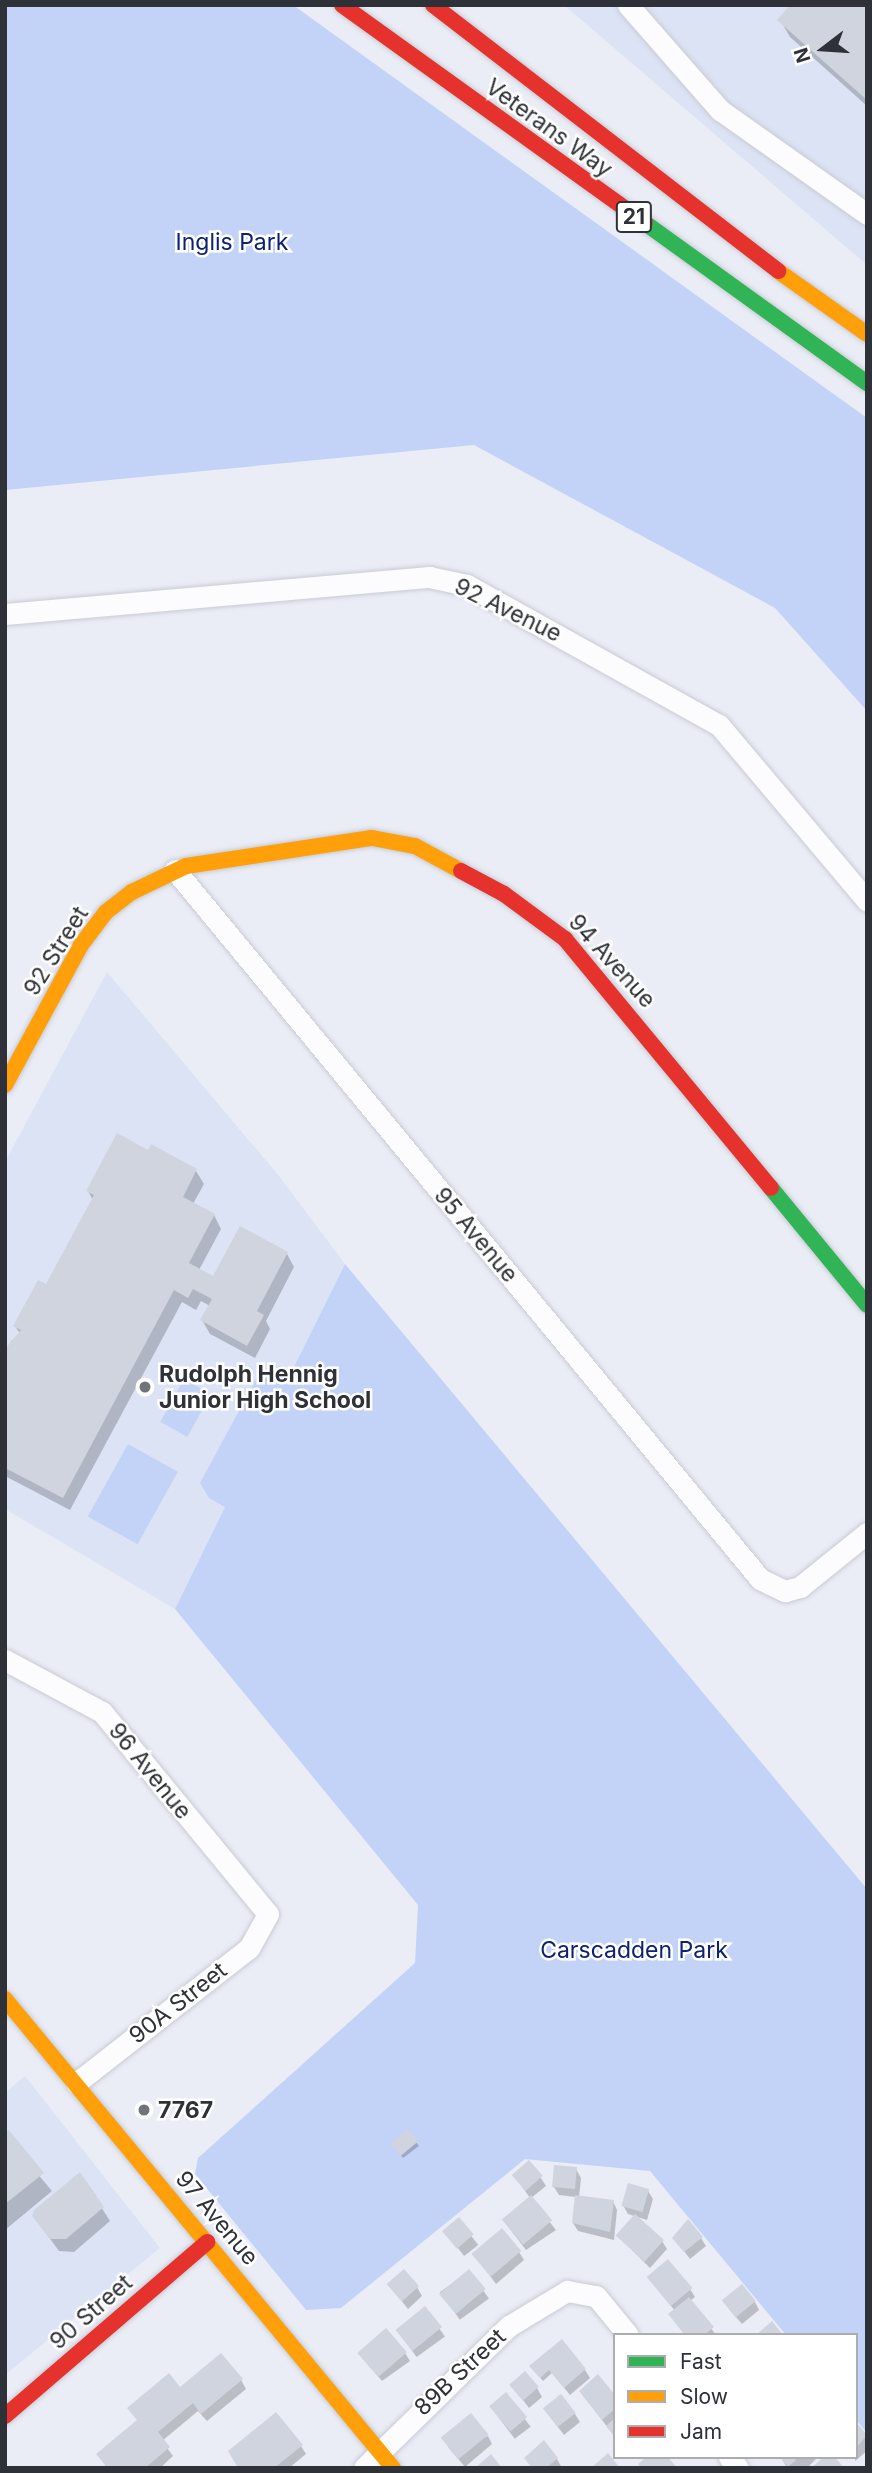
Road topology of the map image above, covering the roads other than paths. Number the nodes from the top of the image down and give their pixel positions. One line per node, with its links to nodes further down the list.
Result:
1 (342, 5): 6 (street, Veterans Way / 21)
2 (628, 5): 4 (street)
3 (432, 6): 5 (street, Veterans Way / 21)
4 (867, 214)
5 (867, 334)
6 (867, 383)
7 (5, 614): 9 (street, 92 Avenue)
8 (174, 870): 10 (street, 92 Street); 11 (street, 94 Avenue); 12 (street, 95 Avenue)
9 (867, 901)
10 (8, 1073)
11 (867, 1305)
12 (867, 1533)
13 (5, 1660): 14 (street, 96 Avenue)
14 (268, 1914): 16 (street, 90A Street)
15 (5, 1999): 16 (street, 97 Avenue)
16 (76, 2083): 17 (street, 97 Avenue)
17 (207, 2242): 19 (street, 90 Street); 20 (street, 97 Avenue)
18 (626, 2333): 20 (street, 89B Street)
19 (5, 2416)
20 (377, 2449): 21 (street, 89B Street); 22 (street, 97 Avenue)
21 (364, 2468)
22 (393, 2468)

